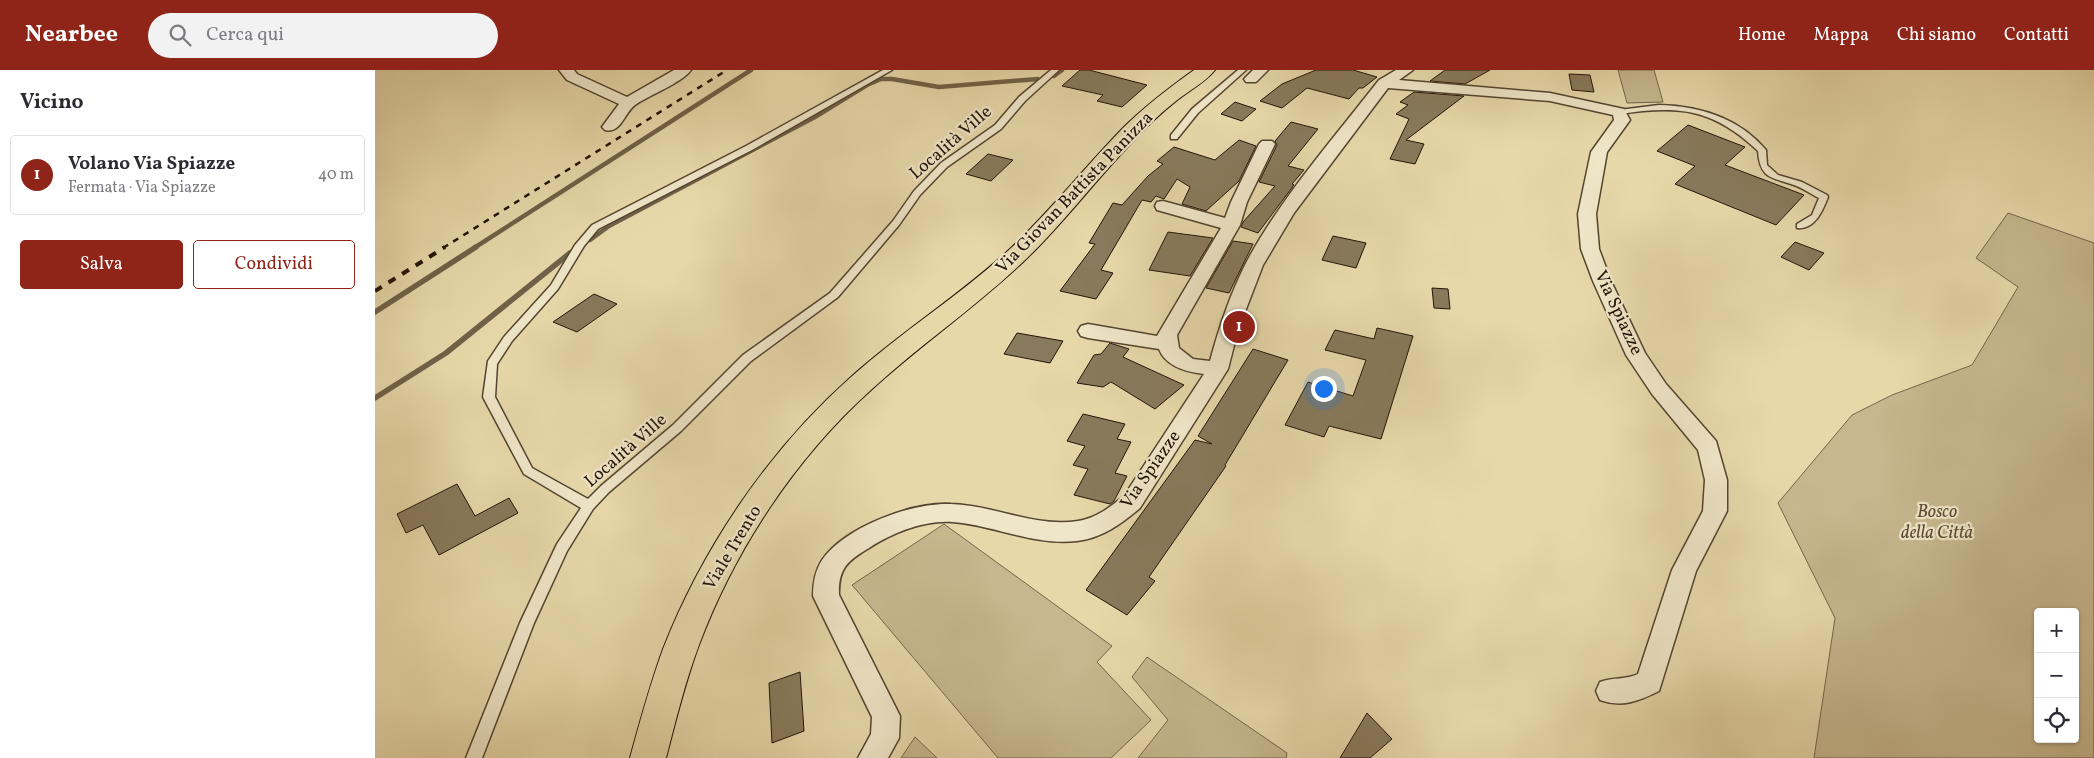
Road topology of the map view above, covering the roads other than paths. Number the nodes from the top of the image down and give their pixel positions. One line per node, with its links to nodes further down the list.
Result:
1 (566, 70): 9 (street)
2 (684, 70): 9 (street)
3 (888, 70): 21 (lane, Località Ville)
4 (1055, 70): 21 (lane, Località Ville)
5 (1205, 70): 20 (main road, Via Giovan Battista Panizza)
6 (1406, 70): 8 (street, Via Spiazze)
7 (1251, 73): 12 (lane)
8 (1384, 83): 10 (street); 19 (street, Via Spiazze)
9 (628, 103): 11 (street)
10 (1619, 112): 16 (lane); 22 (street, Via Spiazze)
11 (610, 127)
12 (1174, 137)
13 (1267, 144): 15 (street)
14 (1163, 206): 15 (street)
15 (1231, 226): 18 (street)
16 (1800, 226)
17 (1088, 331): 18 (street)
18 (1168, 344): 19 (street)
19 (1218, 369): 25 (street, Via Spiazze)
20 (875, 372): 24 (main road, Viale Trento)
21 (589, 506): 23 (lane)
22 (1609, 691)
23 (474, 758)
24 (648, 758)
25 (871, 758)

